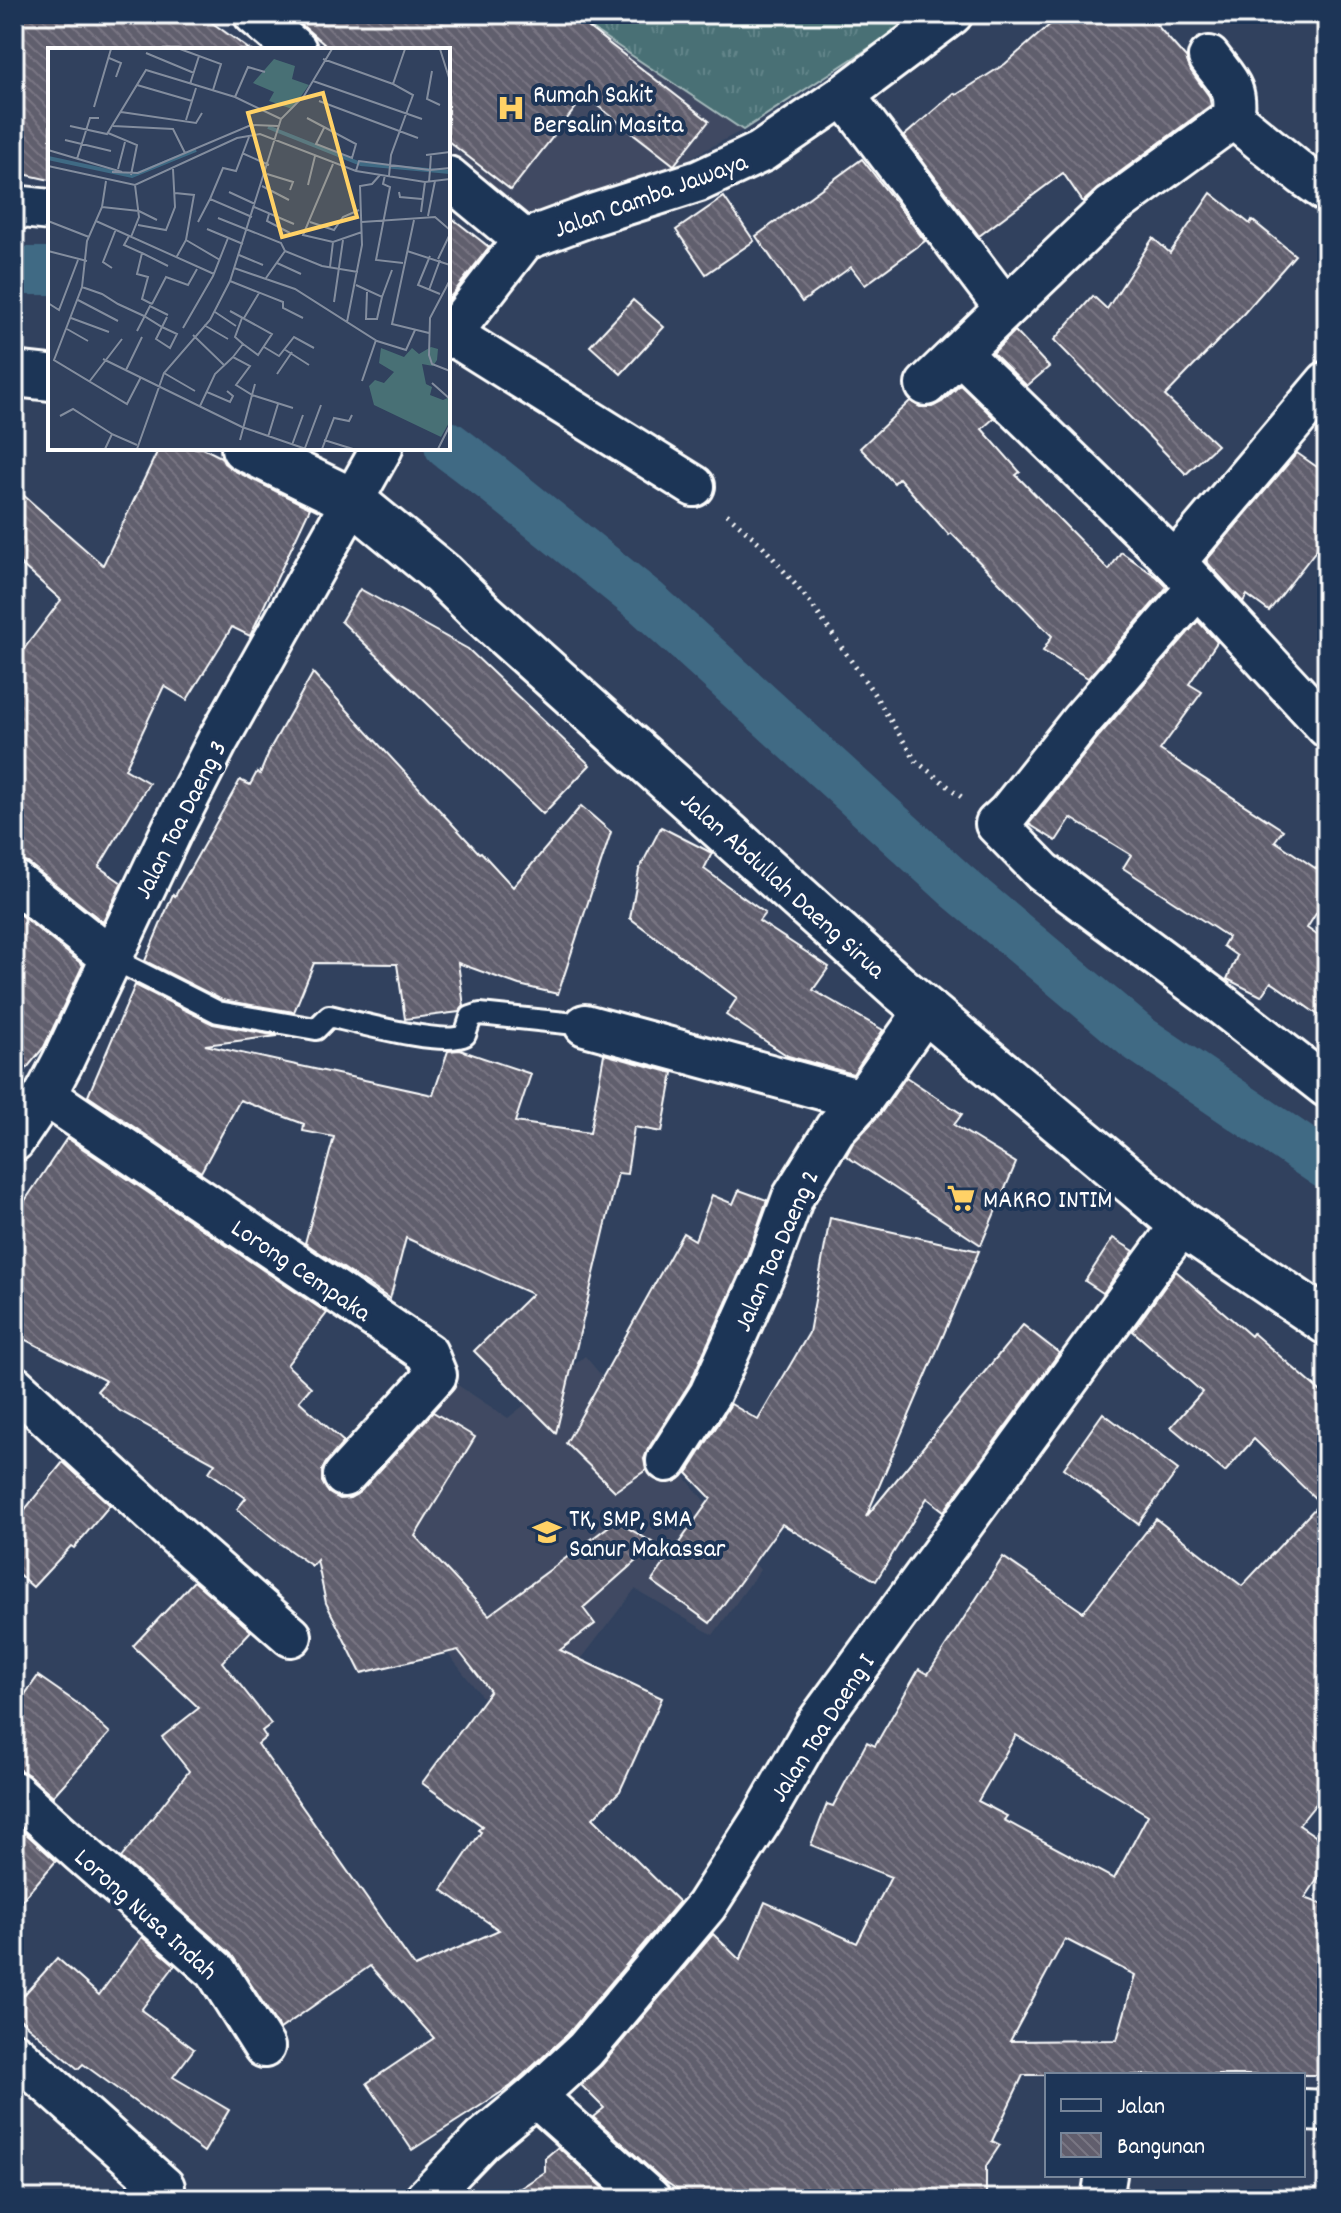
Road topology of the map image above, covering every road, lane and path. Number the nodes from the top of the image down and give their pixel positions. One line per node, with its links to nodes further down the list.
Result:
1 (254, 14): 3 (street)
2 (952, 14): 5 (street, Jalan Camba Jawaya)
3 (294, 48)
4 (1209, 57): 6 (street)
5 (844, 95): 11 (street, Jalan Camba Jawaya); 12 (street)
6 (1233, 118): 8 (street); 12 (street)
7 (450, 179): 11 (street)
8 (1327, 192)
9 (14, 206): 10 (street)
10 (48, 210)
11 (524, 240): 13 (street, Jalan Camba Jawaya)
12 (1005, 308): 15 (street)
13 (450, 335)
14 (450, 337): 22 (street)
15 (960, 353): 19 (street); 23 (street)
16 (14, 374): 17 (main road)
17 (48, 378)
18 (1327, 382): 23 (street)
19 (926, 385)
20 (253, 450): 21 (main road, Jalan Abdullah Daeng Sirua)
21 (368, 476): 27 (street, Jalan Toa Daeng 3); 28 (main road, Jalan Abdullah Daeng Sirua)
22 (694, 486): 25 (path)
23 (1186, 575): 24 (street); 25 (street)
24 (1327, 727)
25 (996, 824): 30 (street)
26 (14, 881): 27 (street)
27 (111, 958): 29 (lane); 31 (street, Jalan Toa Daeng 3)
28 (926, 1010): 32 (street, Jalan Toa Daeng 2); 34 (main road, Jalan Abdullah Daeng Sirua)
29 (585, 1025): 32 (street)
30 (1327, 1087)
31 (45, 1095): 33 (street, Jalan Toa Daeng 3); 38 (street, Lorong Cempaka)
32 (862, 1100): 37 (street, Jalan Toa Daeng 2)
33 (14, 1141)
34 (1182, 1224): 35 (main road, Jalan Abdullah Daeng Sirua); 43 (street, Jalan Toa Daeng I)
35 (1327, 1322)
36 (14, 1386): 39 (street)
37 (667, 1461)
38 (344, 1476)
39 (291, 1636)
40 (14, 1792): 41 (street, Lorong Nusa Indah)
41 (264, 2047)
42 (14, 2053): 47 (street)
43 (535, 2096): 48 (street, Jalan Toa Daeng I); 49 (street)
44 (1305, 2110): 45 (street)
45 (1327, 2111)
46 (1106, 2177): 50 (street)
47 (164, 2187)
48 (425, 2199)
49 (650, 2199)
50 (1102, 2199)

